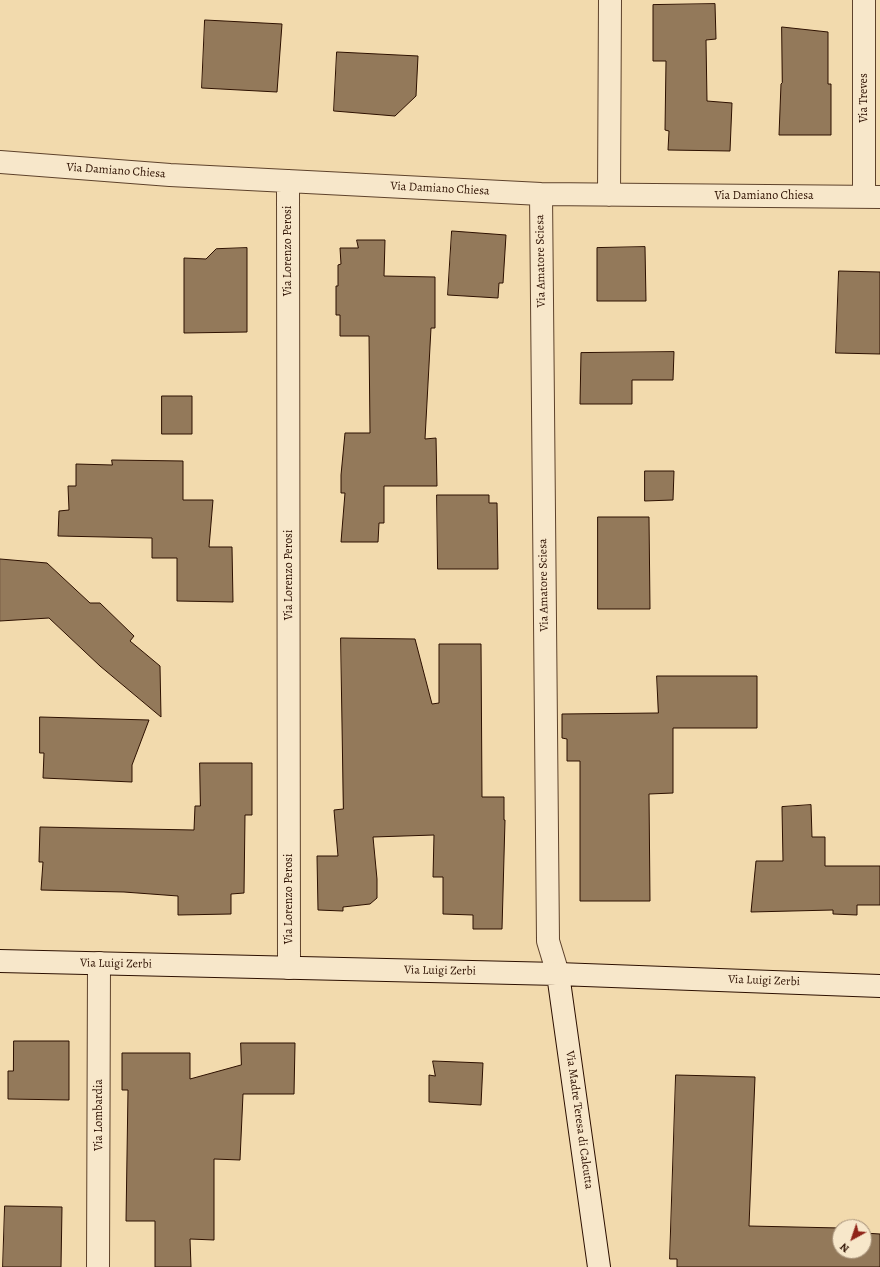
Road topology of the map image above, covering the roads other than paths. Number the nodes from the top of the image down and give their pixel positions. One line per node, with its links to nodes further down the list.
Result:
1 (610, 0): 6 (street)
2 (864, 0): 7 (street, Via Treves)
3 (0, 162): 4 (street, Via Damiano Chiesa)
4 (288, 181): 5 (street, Via Damiano Chiesa); 10 (street, Via Lorenzo Perosi)
5 (540, 194): 6 (street, Via Damiano Chiesa); 11 (street, Via Amatore Sciesa)
6 (609, 195): 7 (street, Via Damiano Chiesa)
7 (872, 196)
8 (0, 961): 9 (street, Via Luigi Zerbi)
9 (99, 964): 10 (street, Via Luigi Zerbi); 13 (street, Via Lombardia)
10 (289, 968): 11 (street, Via Luigi Zerbi)
11 (558, 974): 12 (street, Via Luigi Zerbi); 14 (street, Via Madre Teresa di Calcutta)
12 (880, 986)
13 (98, 1267)
14 (599, 1267)

